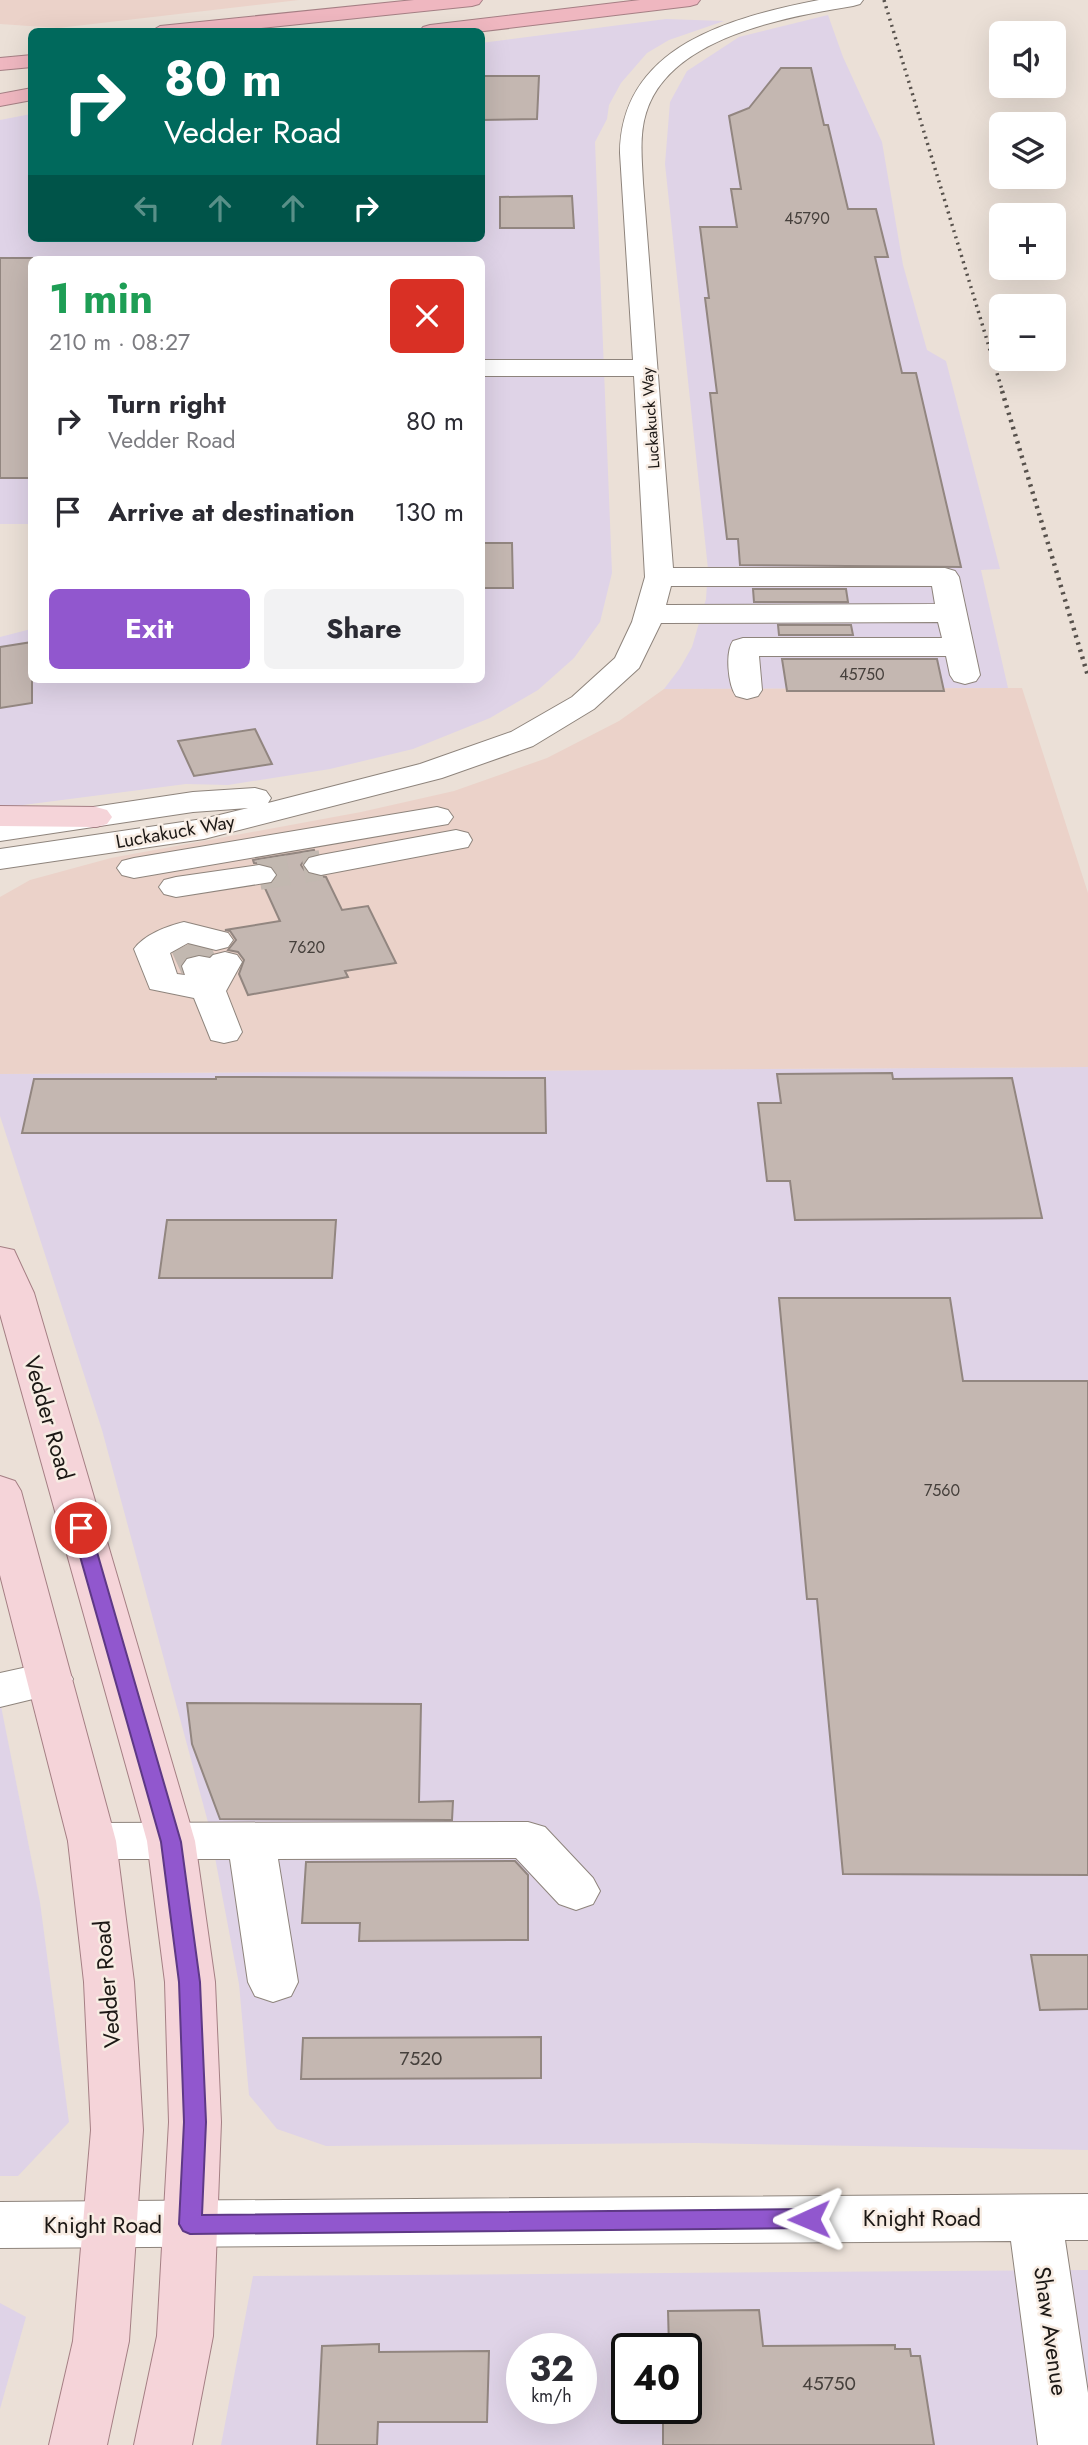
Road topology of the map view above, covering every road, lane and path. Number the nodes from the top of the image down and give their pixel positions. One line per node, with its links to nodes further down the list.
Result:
1 (472, 0): 6 (highway)
2 (526, 0): 7 (highway)
3 (690, 0): 5 (highway)
4 (853, 0): 17 (street, Luckakuck Way)
5 (586, 12): 8 (highway); 9 (highway)
6 (199, 28)
7 (301, 28)
8 (460, 28)
9 (483, 28)
10 (28, 61): 11 (highway)
11 (0, 64)
12 (28, 80): 13 (highway)
13 (0, 83)
14 (28, 95): 15 (highway)
15 (0, 100)
16 (485, 368): 17 (street)
17 (646, 368): 18 (street, Luckakuck Way)
18 (659, 577): 19 (street); 20 (street, Luckakuck Way)
19 (725, 577): 21 (street); 22 (street)
20 (648, 614): 21 (street); 27 (street, Luckakuck Way)
21 (733, 614): 22 (street); 23 (street)
22 (951, 614): 24 (street)
23 (743, 647): 24 (street); 26 (street)
24 (958, 647): 25 (street)
25 (965, 675)
26 (747, 690)
27 (348, 792): 29 (street, Luckakuck Way); 31 (street, Luckakuck Way)
28 (0, 816): 29 (main road)
29 (96, 817): 30 (street, Luckakuck Way)
30 (0, 831)
31 (0, 859)
32 (321, 866): 33 (street)
33 (259, 875)
34 (200, 951): 35 (street)
35 (224, 1032)
36 (0, 1259): 42 (main road, Vedder Road)
37 (2, 1506): 38 (main road, Vedder Road)
38 (50, 1679): 39 (street); 41 (main road, Vedder Road)
39 (0, 1690)
40 (251, 1841): 42 (street); 43 (street); 44 (street)
41 (92, 1842): 42 (street); 49 (main road, Vedder Road)
42 (171, 1842): 47 (main road, Vedder Road)
43 (576, 1891)
44 (273, 1982)
45 (1035, 2217): 46 (street, Knight Road); 47 (street, Knight Road); 52 (street, Shaw Avenue)
46 (1088, 2217)
47 (190, 2224): 49 (street, Knight Road); 51 (main road, Vedder Road)
48 (0, 2225): 49 (street, Knight Road)
49 (109, 2226): 50 (main road, Vedder Road)
50 (78, 2445)
51 (163, 2445)
52 (1067, 2445)

